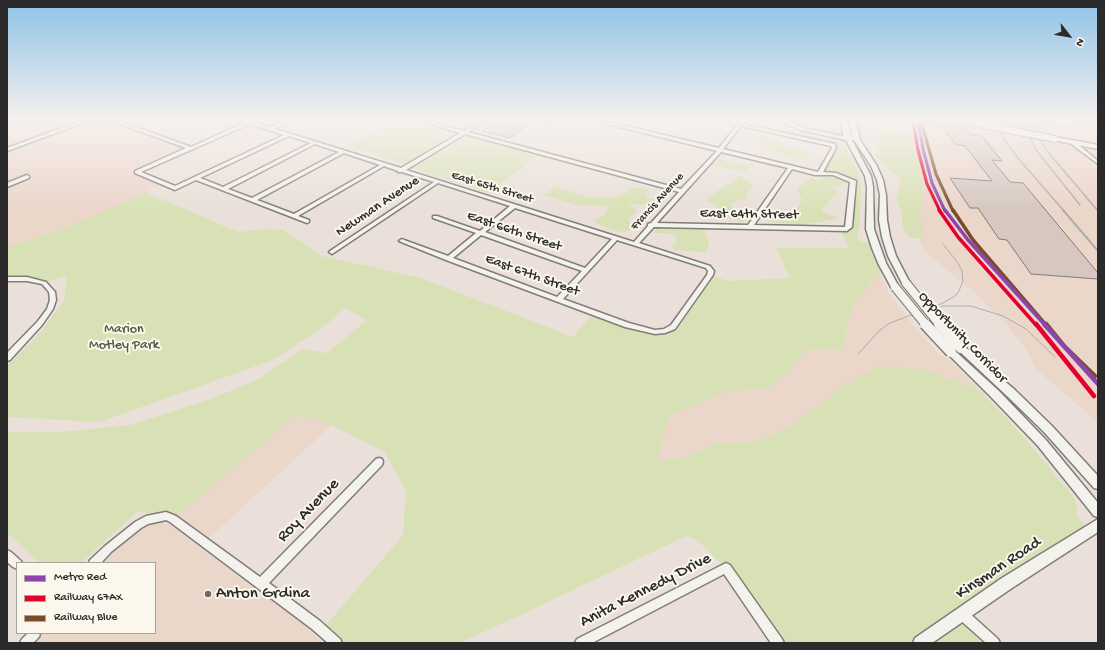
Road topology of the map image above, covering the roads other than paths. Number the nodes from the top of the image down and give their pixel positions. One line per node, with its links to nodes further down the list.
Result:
1 (185, 150): 20 (street)
2 (254, 150): 20 (street)
3 (299, 150): 23 (street)
4 (338, 150): 13 (street, East 65th Street)
5 (434, 150): 17 (street)
6 (529, 150): 24 (street)
7 (720, 150): 24 (street, Francis Avenue)
8 (721, 150): 16 (street)
9 (832, 150): 18 (street)
10 (857, 150): 45 (main road, Opportunity Corridor, bridge)
11 (862, 150): 44 (main road, Opportunity Corridor, bridge)
12 (1082, 150): 14 (street)
13 (343, 152): 15 (street, East 65th Street); 25 (street)
14 (1098, 163)
15 (383, 165): 17 (street, East 65th Street); 27 (street)
16 (791, 168): 18 (street); 31 (street)
17 (400, 170): 21 (street, East 65th Street)
18 (820, 173): 31 (street, East 64th Street)
19 (27, 177): 22 (street)
20 (195, 178): 23 (street)
21 (437, 182): 26 (street, East 65th Street); 36 (street, Newman Avenue)
22 (7, 185)
23 (223, 189): 25 (street)
24 (681, 191): 30 (street, Francis Avenue)
25 (253, 200): 27 (street)
26 (514, 206): 32 (street); 33 (street, East 65th Street)
27 (294, 216): 29 (street)
28 (435, 217): 32 (street, East 66th Street)
29 (307, 221)
30 (650, 225): 31 (street, East 64th Street); 35 (street, Francis Avenue)
31 (750, 227)
32 (480, 233): 37 (street); 38 (street, East 66th Street)
33 (616, 238): 35 (street, East 65th Street); 38 (street)
34 (402, 241): 37 (street, East 67th Street)
35 (634, 244): 41 (street, East 65th Street)
36 (332, 252)
37 (448, 259): 40 (street, East 67th Street)
38 (586, 270): 40 (street)
39 (10, 278): 42 (street)
40 (559, 299): 41 (street, East 67th Street)
41 (655, 332)
42 (7, 358)
43 (379, 462): 50 (street, Roy Avenue)
44 (1098, 484)
45 (1098, 512)
46 (1098, 525): 51 (main road, Kinsman Road)
47 (7, 555): 49 (street)
48 (95, 562): 50 (street)
49 (16, 563)
50 (261, 584): 54 (street)
51 (962, 615): 57 (main road, Kinsman Road); 58 (street)
52 (34, 634): 53 (street)
53 (26, 643)
54 (336, 643)
55 (581, 643): 56 (street, Anita Kennedy Drive)
56 (778, 643)
57 (920, 643)
58 (994, 643)

